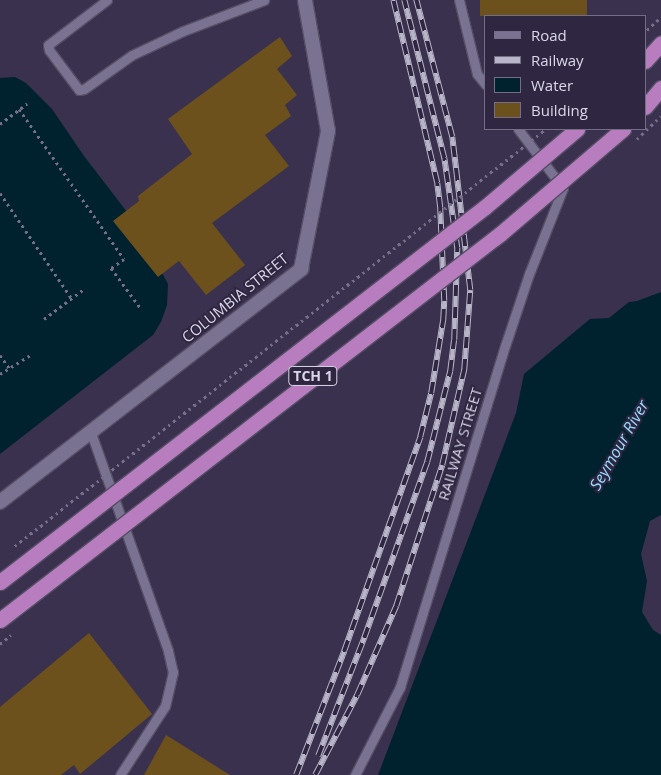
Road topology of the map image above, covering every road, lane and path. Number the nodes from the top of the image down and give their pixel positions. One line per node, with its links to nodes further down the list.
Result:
1 (108, 0): 2 (lane)
2 (264, 0)
3 (305, 0): 28 (street, COLUMBIA STREET)
4 (459, 0): 9 (lane)
5 (661, 16): 6 (path)
6 (646, 32)
7 (661, 43): 8 (highway)
8 (646, 60)
9 (483, 82)
10 (661, 88): 12 (highway)
11 (27, 104): 13 (path)
12 (646, 106)
13 (19, 110): 14 (path); 22 (path)
14 (0, 124)
15 (519, 130): 34 (lane, RAILWAY STREET)
16 (545, 130): 30 (path, bridge)
17 (576, 130): 31 (highway, TCH 1, bridge)
18 (622, 130): 32 (highway, TCH 1, bridge)
19 (0, 193): 21 (path)
20 (84, 289): 21 (path)
21 (72, 299): 23 (path)
22 (142, 310)
23 (44, 319)
24 (0, 355): 26 (path)
25 (30, 355): 26 (path)
26 (9, 368): 27 (path)
27 (0, 374)
28 (91, 433): 29 (street, COLUMBIA STREET); 33 (lane)
29 (0, 502)
30 (8, 552)
31 (0, 582)
32 (0, 620)
33 (120, 775)
34 (355, 775)

